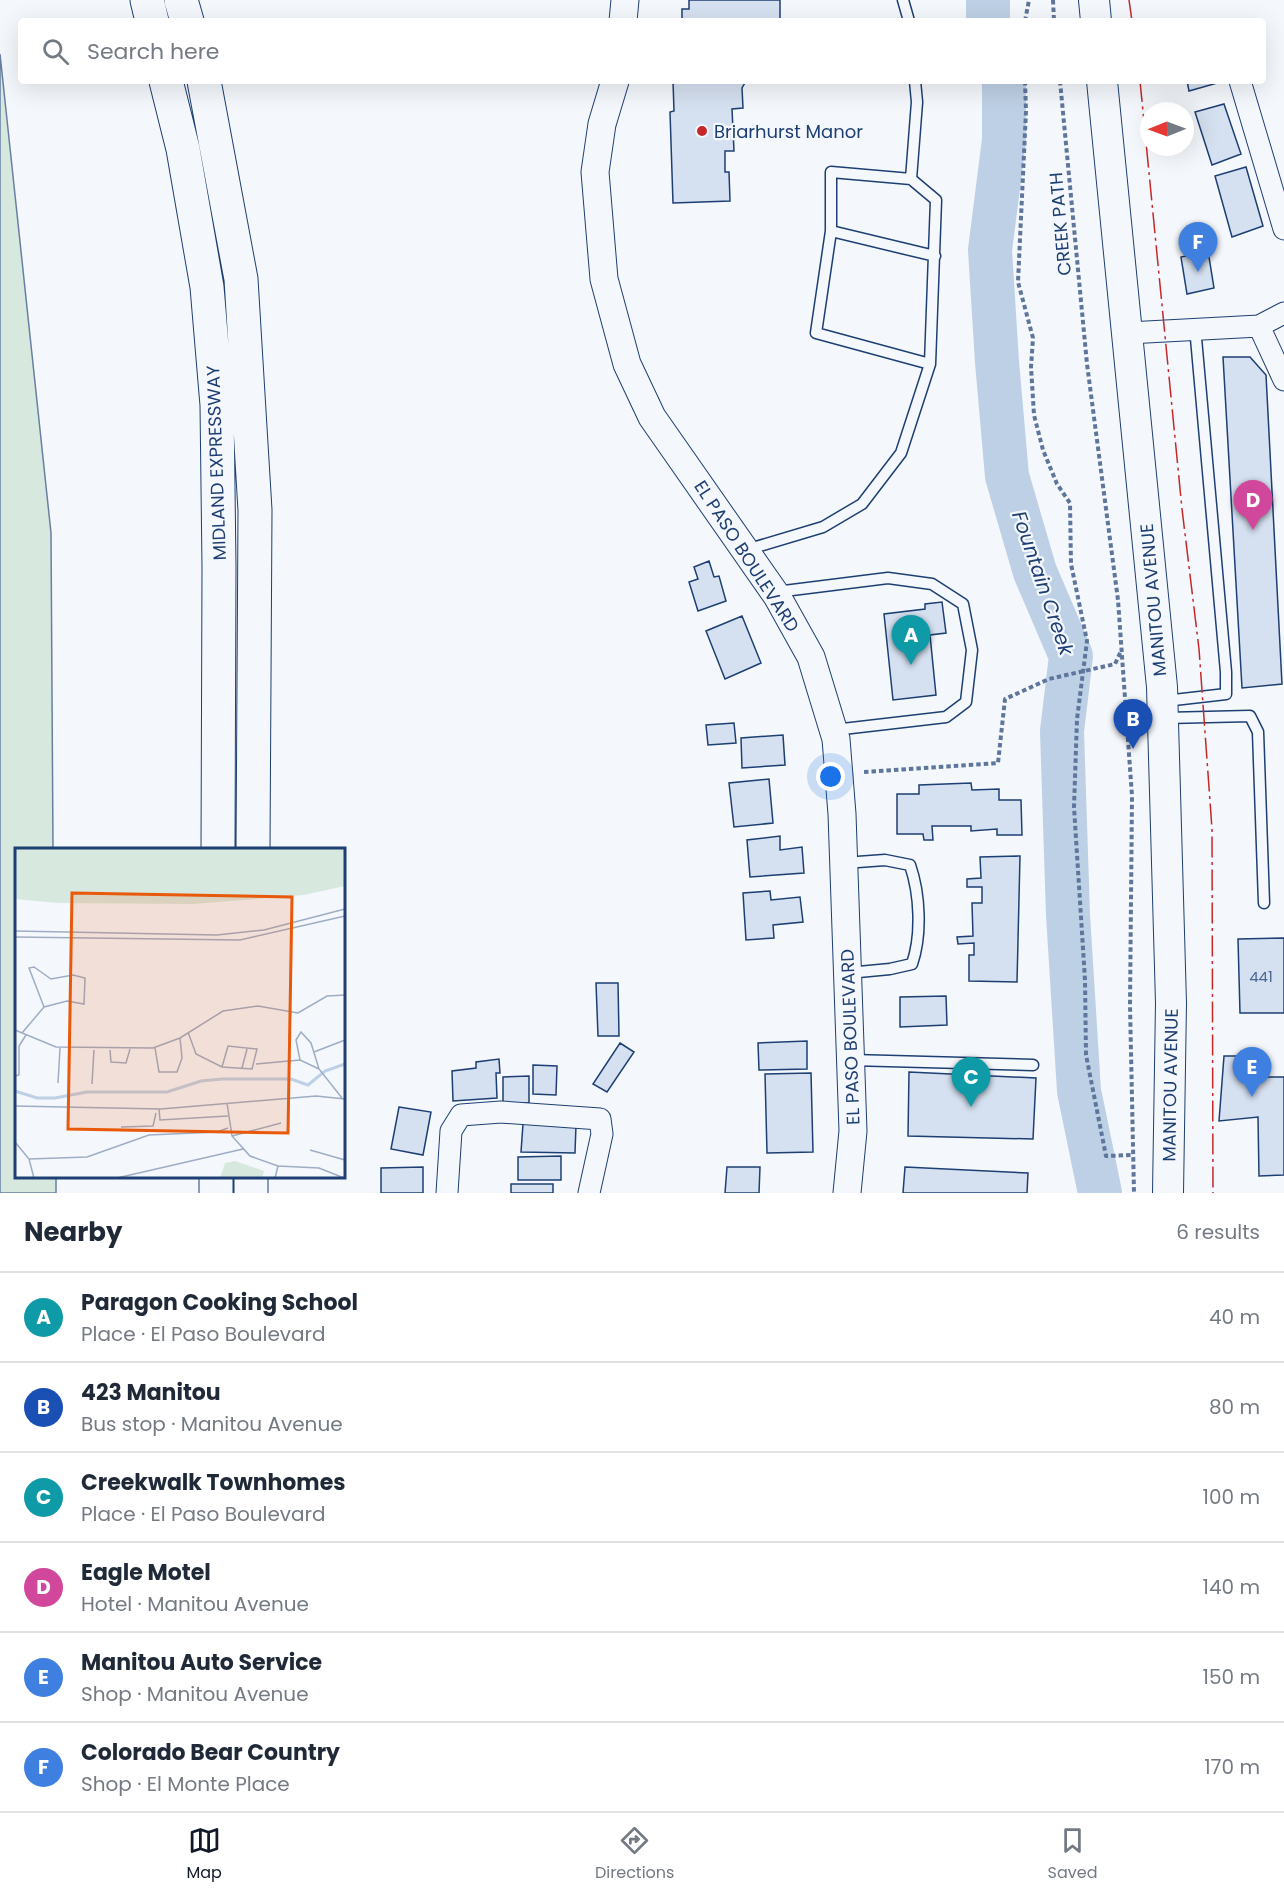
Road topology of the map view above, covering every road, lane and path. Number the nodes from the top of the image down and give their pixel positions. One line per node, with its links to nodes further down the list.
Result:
1 (147, 0): 8 (highway)
2 (181, 0): 9 (highway)
3 (625, 0): 10 (street)
4 (903, 0): 11 (lane)
5 (1029, 0): 12 (path)
6 (1053, 0): 13 (path)
7 (1094, 0): 14 (main road)
8 (151, 18)
9 (186, 18)
10 (623, 18)
11 (908, 18)
12 (1026, 18)
13 (1054, 18)
14 (1096, 18)
15 (167, 84): 40 (highway, MIDLAND EXPRESSWAY)
16 (205, 84): 41 (highway, MIDLAND EXPRESSWAY)
17 (614, 84): 33 (street, EL PASO BOULEVARD)
18 (915, 84): 23 (lane)
19 (1025, 84): 36 (path)
20 (1060, 84): 35 (path, CREEK PATH)
21 (1102, 84): 30 (main road, MANITOU AVENUE)
22 (1241, 84): 24 (street)
23 (911, 179): 25 (lane); 26 (lane)
24 (1284, 229)
25 (831, 231): 26 (lane); 31 (lane)
26 (935, 256): 31 (lane)
27 (1284, 313): 28 (street)
28 (1259, 326): 29 (street); 32 (street)
29 (1195, 327): 30 (street); 37 (lane)
30 (1128, 333): 37 (main road, MANITOU AVENUE)
31 (930, 364): 33 (lane)
32 (1284, 380)
33 (746, 550): 34 (street, EL PASO BOULEVARD)
34 (775, 592): 38 (street, EL PASO BOULEVARD); 38 (lane)
35 (1121, 651): 36 (path); 47 (path, CREEK PATH)
36 (1083, 670): 39 (path); 47 (path)
37 (1162, 710): 43 (lane); 54 (main road, MANITOU AVENUE)
38 (833, 730): 39 (street, EL PASO BOULEVARD)
39 (839, 774): 42 (street, EL PASO BOULEVARD)
40 (218, 848)
41 (253, 848)
42 (844, 863): 44 (street, EL PASO BOULEVARD); 44 (lane)
43 (1264, 903)
44 (848, 973): 45 (street, EL PASO BOULEVARD)
45 (851, 1060): 46 (lane); 52 (street, EL PASO BOULEVARD)
46 (1033, 1065)
47 (1133, 1155): 53 (path, CREEK PATH)
48 (252, 1178): 49 (highway)
49 (251, 1193)
50 (447, 1193): 51 (street)
51 (589, 1193)
52 (847, 1193)
53 (1134, 1193)
54 (1168, 1193)

